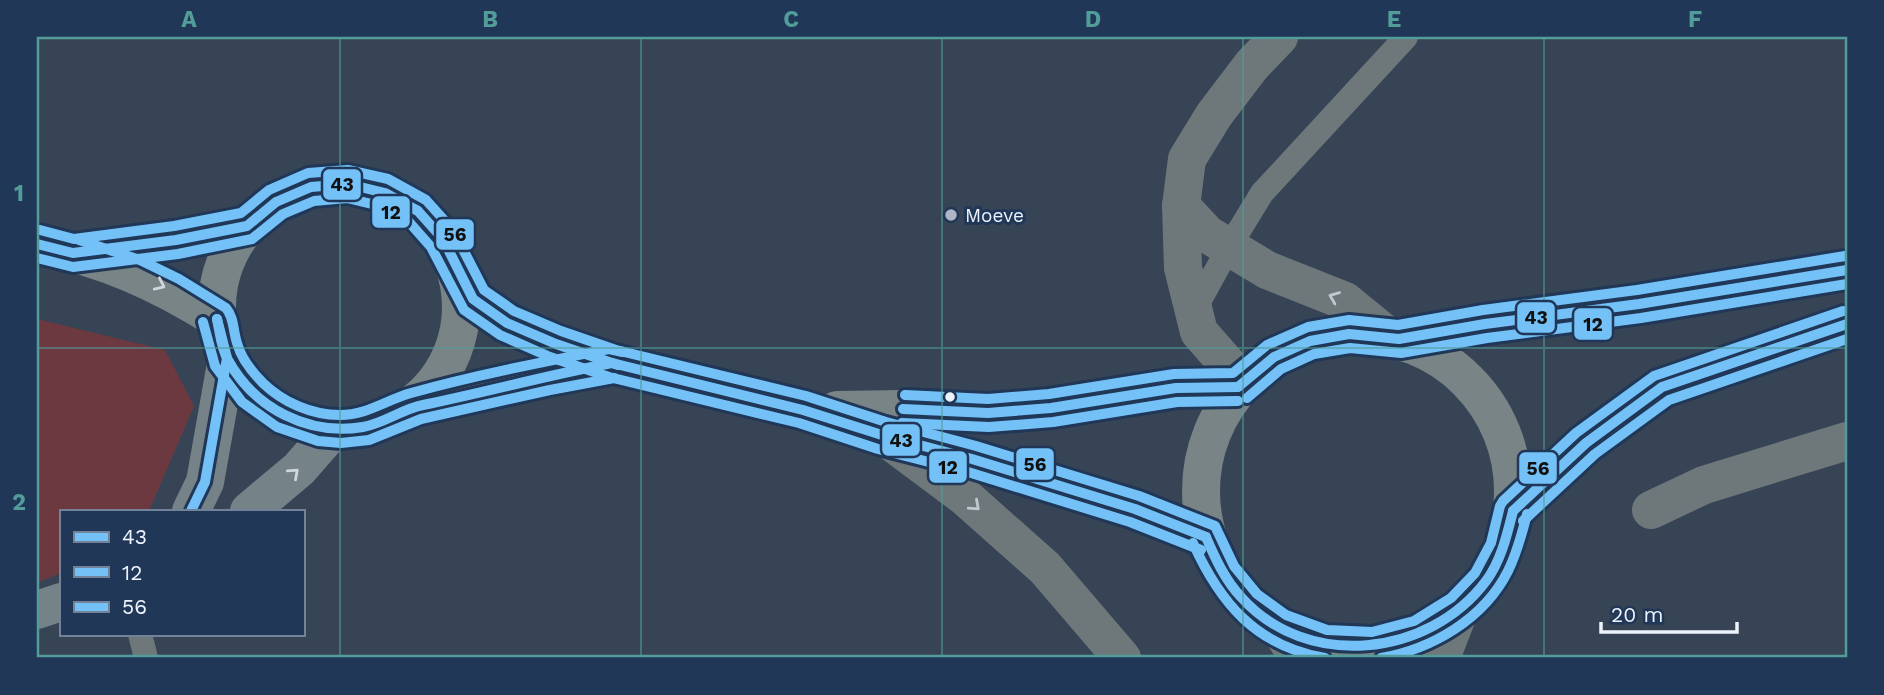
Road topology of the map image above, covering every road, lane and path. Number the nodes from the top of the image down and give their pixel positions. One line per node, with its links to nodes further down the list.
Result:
1 (1279, 37): 3 (street)
2 (1406, 37): 6 (lane)
3 (1181, 206): 6 (street); 10 (street)
4 (247, 226): 7 (main road); 9 (main road); 11 (main road)
5 (37, 244): 7 (main road)
6 (1229, 247): 10 (lane); 13 (street, one-way to 6)
7 (73, 253): 11 (main road, one-way to 11)
8 (1847, 270): 13 (main road)
9 (458, 274): 15 (main road); 17 (main road)
10 (1194, 312): 16 (street)
11 (217, 319): 14 (main road)
12 (1847, 324): 25 (main road)
13 (1394, 338): 16 (main road); 25 (main road)
14 (227, 358): 19 (main road); 22 (main road)
15 (612, 363): 17 (main road); 18 (main road)
16 (1241, 385): 18 (main road); 26 (main road)
17 (407, 409): 19 (main road)
18 (803, 410): 20 (main road)
19 (334, 429): 23 (main road, one-way to 19)
20 (882, 435): 26 (main road); 33 (street, one-way to 33)
21 (1847, 442): 24 (street)
22 (191, 510)
23 (250, 510)
24 (1651, 510)
25 (1513, 512): 28 (main road)
26 (1206, 537): 31 (main road)
27 (60, 602): 29 (main road)
28 (1460, 609): 31 (main road); 34 (street)
29 (37, 610)
30 (140, 636): 32 (lane)
31 (1289, 643)
32 (146, 658)
33 (1122, 658)
34 (1441, 658)

